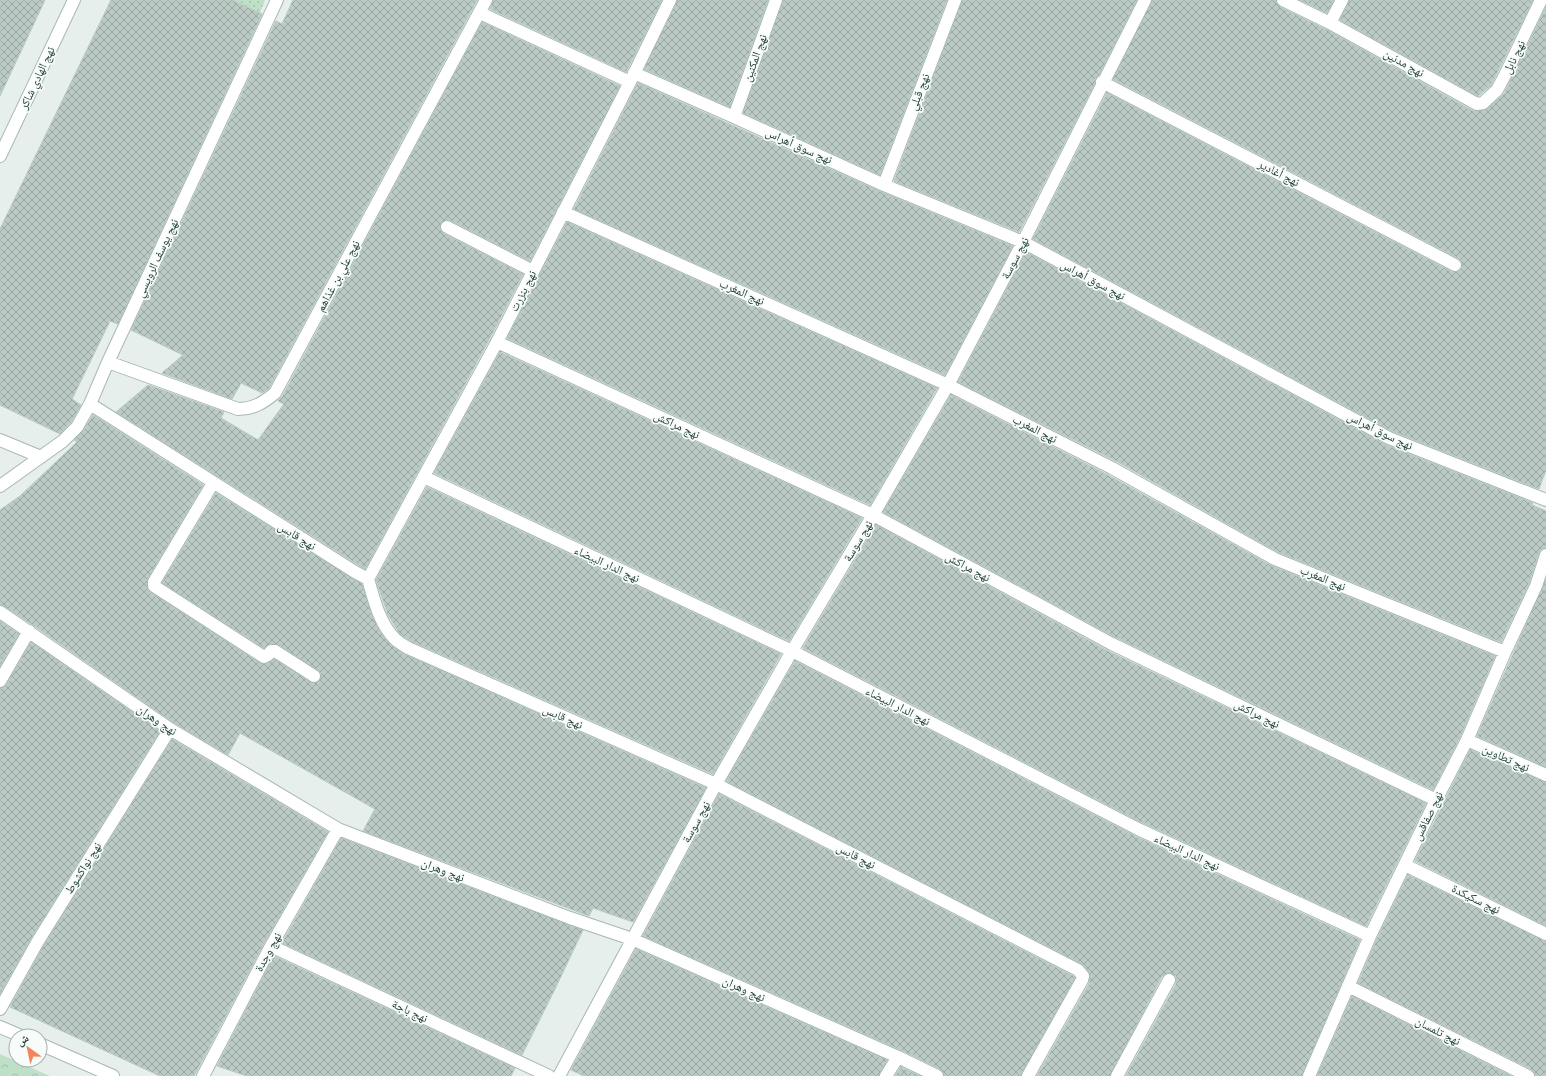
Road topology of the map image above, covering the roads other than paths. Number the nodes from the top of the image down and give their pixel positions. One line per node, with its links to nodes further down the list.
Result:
1 (74, 0): 17 (street, نهج الهادي شاكر)
2 (277, 0): 25 (street, نهج يوسف الرويسي)
3 (486, 0): 11 (street, نهج علي بن غذاهم)
4 (670, 0): 13 (street, نهج بنزرت)
5 (776, 0): 16 (street, نهج المكنين)
6 (955, 0): 18 (street, نهج قبلي)
7 (1145, 0): 14 (street, نهج سوسة)
8 (1283, 0): 12 (street, نهج مدنين)
9 (1342, 0): 12 (street)
10 (1541, 0): 15 (street, نهج نابل)
11 (480, 13): 13 (street, نهج سوق أهراس); 25 (street, نهج علي بن غذاهم)
12 (1330, 23): 15 (street, نهج مدنين)
13 (632, 78): 16 (street, نهج سوق أهراس); 19 (street, نهج بنزرت)
14 (1102, 82): 21 (street, نهج سوسة); 22 (street, نهج أغادير)
15 (1477, 104)
16 (734, 117): 18 (street, نهج سوق أهراس)
17 (0, 156)
18 (884, 184): 21 (street, نهج سوق أهراس)
19 (563, 212): 23 (street, نهج بنزرت); 26 (street, نهج المغرب)
20 (447, 227): 23 (street)
21 (1023, 242): 26 (street, نهج سوسة); 33 (street, نهج سوق أهراس)
22 (1455, 264)
23 (533, 271): 24 (street, نهج بنزرت)
24 (497, 342): 30 (street, نهج بنزرت); 34 (street, نهج مراكش)
25 (108, 362): 27 (street, نهج يوسف الرويسي)
26 (948, 385): 34 (street, نهج سوسة); 41 (street, نهج المغرب)
27 (90, 404): 29 (street, نهج يوسف الرويسي); 31 (street, نهج قابس)
28 (0, 440): 29 (street)
29 (41, 457): 32 (street, نهج يوسف الرويسي)
30 (424, 477): 36 (street, نهج بنزرت); 40 (street, نهج الدار البيضاء)
31 (213, 484): 36 (street, نهج قابس); 42 (street)
32 (0, 486)
33 (1546, 500)
34 (873, 515): 40 (street, نهج سوسة); 48 (street, نهج مراكش)
35 (1546, 555): 37 (street, نهج صفاقس)
36 (368, 579): 47 (street, نهج قابس)
37 (1541, 589): 41 (street, نهج صفاقس)
38 (0, 612): 39 (street, نهج وهران)
39 (28, 631): 43 (street); 44 (street, نهج وهران)
40 (792, 651): 47 (street, نهج سوسة); 52 (street, نهج الدار البيضاء)
41 (1505, 652): 45 (street, نهج صفاقس)
42 (314, 676)
43 (0, 681)
44 (170, 729): 49 (street, نهج وهران); 57 (street, نهج نواكشوط)
45 (1467, 740): 46 (street, نهج تطاوين); 48 (street, نهج صفاقس)
46 (1546, 775)
47 (716, 784): 53 (street, نهج سوسة); 67 (street, نهج قابس)
48 (1436, 800): 50 (street, نهج صفاقس)
49 (338, 829): 53 (street, نهج وهران); 54 (street, نهج وجدة)
50 (1405, 865): 51 (street, نهج سكيكدة); 52 (street, نهج صفاقس)
51 (1546, 934)
52 (1370, 936): 56 (street, نهج صفاقس)
53 (632, 939): 59 (street, نهج وهران); 64 (street, نهج سوسة)
54 (271, 946): 62 (street, نهج وجدة); 63 (street, نهج باجة)
55 (1169, 980): 68 (street)
56 (1348, 986): 60 (street, نهج صفاقس); 69 (street, نهج تلمسان)
57 (0, 1009)
58 (48, 1048): 61 (street)
59 (898, 1057): 65 (street); 66 (street, نهج وهران)
60 (1314, 1074)
61 (113, 1076)
62 (203, 1076)
63 (550, 1076)
64 (559, 1076)
65 (886, 1076)
66 (938, 1076)
67 (1028, 1076)
68 (1117, 1076)
69 (1528, 1076)

